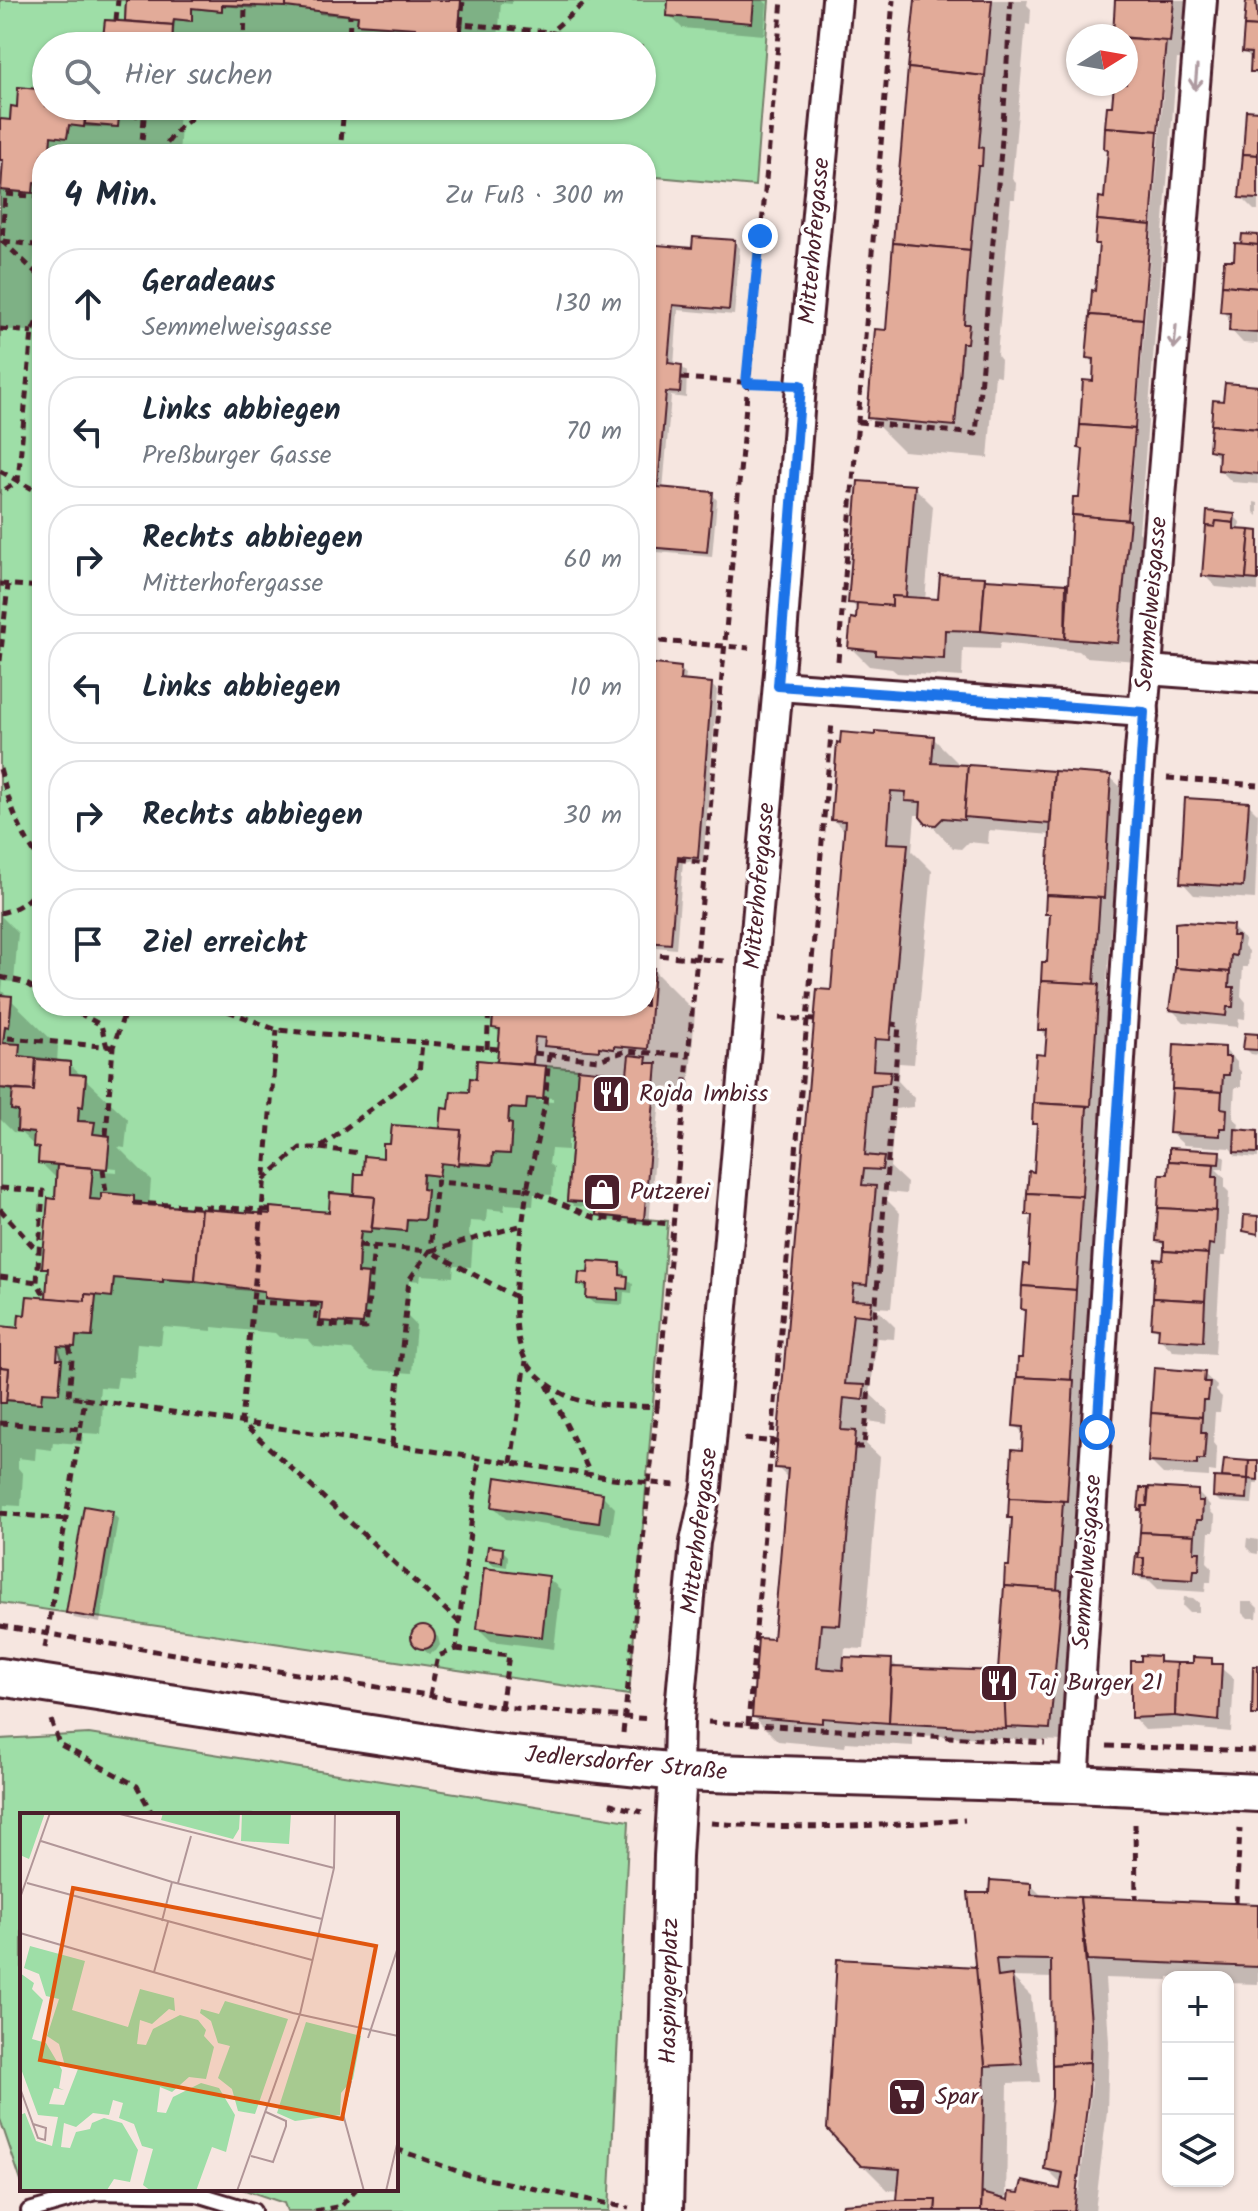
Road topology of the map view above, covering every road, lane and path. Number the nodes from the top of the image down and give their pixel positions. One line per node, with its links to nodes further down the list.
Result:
1 (118, 0): 11 (path)
2 (463, 0): 12 (path)
3 (588, 0): 16 (path)
4 (782, 0): 31 (path)
5 (837, 0): 32 (street, Mitterhofergasse)
6 (893, 0): 33 (path)
7 (1011, 0): 33 (path)
8 (1202, 0): 45 (street, Semmelweisgasse, one-way to 45)
9 (245, 7): 13 (path)
10 (350, 16): 14 (path)
11 (116, 20)
12 (461, 24): 15 (path); 16 (path)
13 (244, 32)
14 (349, 32)
15 (460, 32)
16 (549, 32)
17 (144, 120): 20 (path)
18 (190, 120): 21 (path)
19 (343, 120): 22 (path)
20 (142, 144)
21 (166, 144)
22 (341, 144)
23 (2, 192): 24 (path); 25 (path)
24 (32, 196)
25 (1, 243): 26 (path); 27 (path)
26 (32, 245)
27 (32, 269)
28 (0, 329): 29 (path)
29 (32, 332): 35 (path)
30 (681, 378): 31 (path)
31 (746, 383): 32 (path); 42 (path)
32 (801, 385): 43 (street, Mitterhofergasse)
33 (858, 422): 48 (path)
34 (0, 471): 35 (path)
35 (18, 481): 36 (path); 37 (path)
36 (32, 489)
37 (0, 493)
38 (0, 584): 39 (path)
39 (8, 585): 40 (path); 44 (path)
40 (32, 586)
41 (656, 641): 42 (path)
42 (723, 646): 43 (path); 55 (path)
43 (781, 650): 47 (street, Mitterhofergasse)
44 (0, 661)
45 (1147, 670): 46 (street); 49 (street, Semmelweisgasse)
46 (1258, 678)
47 (778, 686): 48 (street); 60 (street, Mitterhofergasse)
48 (835, 690): 49 (street); 126 (path)
49 (1144, 712): 51 (street, Semmelweisgasse)
50 (0, 769): 53 (path)
51 (1138, 776): 52 (path); 127 (street, Semmelweisgasse)
52 (1258, 785)
53 (32, 850)
54 (678, 859): 55 (path)
55 (704, 863): 59 (path)
56 (32, 896): 57 (path)
57 (0, 913)
58 (656, 955): 59 (path)
59 (696, 958): 60 (path); 76 (path)
60 (753, 964): 114 (street, Mitterhofergasse)
61 (0, 977): 62 (path)
62 (32, 987)
63 (84, 1016): 71 (path)
64 (123, 1016): 71 (path)
65 (241, 1016): 68 (path)
66 (489, 1016): 72 (path)
67 (892, 1024): 109 (path)
68 (277, 1030): 70 (path); 81 (path)
69 (8, 1038): 71 (path)
70 (422, 1043): 72 (path); 78 (path)
71 (110, 1047): 77 (path)
72 (487, 1049): 73 (path)
73 (498, 1049)
74 (534, 1053): 75 (path)
75 (549, 1055): 76 (path); 83 (path)
76 (688, 1056): 89 (path)
77 (106, 1135)
78 (319, 1148): 79 (path); 81 (path)
79 (360, 1153)
80 (103, 1169): 84 (path)
81 (264, 1180): 87 (path)
82 (0, 1188): 94 (path)
83 (527, 1189): 89 (path); 90 (path); 93 (path)
84 (106, 1193)
85 (134, 1203): 87 (path)
86 (0, 1209): 94 (path)
87 (262, 1210): 88 (path); 99 (path)
88 (270, 1210)
89 (673, 1224): 104 (path)
90 (523, 1225): 93 (path); 97 (path)
91 (359, 1245): 92 (path)
92 (374, 1246): 93 (path); 99 (path)
93 (430, 1251): 97 (path); 108 (path)
94 (38, 1252): 96 (path)
95 (0, 1277): 96 (path)
96 (37, 1282): 98 (path)
97 (516, 1297): 101 (path)
98 (46, 1298)
99 (254, 1302): 105 (path)
100 (69, 1346): 103 (path)
101 (526, 1361): 102 (path); 111 (path)
102 (547, 1384): 104 (path); 112 (path)
103 (85, 1399): 105 (path); 107 (path)
104 (657, 1407): 113 (path)
105 (241, 1422): 108 (path); 117 (path)
106 (0, 1423): 107 (path)
107 (80, 1429): 116 (path)
108 (392, 1445): 110 (path)
109 (855, 1447)
110 (479, 1458): 111 (path); 117 (path)
111 (511, 1463): 112 (path)
112 (591, 1475): 113 (path)
113 (649, 1483): 114 (path); 124 (path)
114 (707, 1487): 125 (street, Mitterhofergasse)
115 (0, 1513): 116 (path)
116 (66, 1519): 119 (path)
117 (459, 1622): 120 (path)
118 (0, 1626): 119 (path)
119 (47, 1633): 122 (path); 123 (path)
120 (456, 1649): 123 (path); 124 (path)
121 (0, 1677): 122 (street, Jedlersdorfer Straße)
122 (40, 1683): 129 (street, Jedlersdorfer Straße); 133 (path)
123 (430, 1695): 124 (path)
124 (501, 1707)
125 (679, 1720): 126 (path); 129 (street, Mitterhofergasse)
126 (748, 1725): 127 (path)
127 (1077, 1745): 128 (path); 130 (street, Semmelweisgasse)
128 (1258, 1751)
129 (678, 1772): 130 (street, Jedlersdorfer Straße); 138 (street, Haspingerplatz)
130 (1074, 1784): 131 (street, Jedlersdorfer Straße)
131 (1136, 1787): 132 (street, Jedlersdorfer Straße); 134 (path)
132 (1250, 1792): 135 (path)
133 (152, 1813)
134 (1136, 1899)
135 (1236, 1903)
136 (398, 2150): 138 (path)
137 (354, 2191): 141 (path)
138 (647, 2210)
139 (29, 2211): 140 (lane)
140 (253, 2211)
141 (315, 2211)

